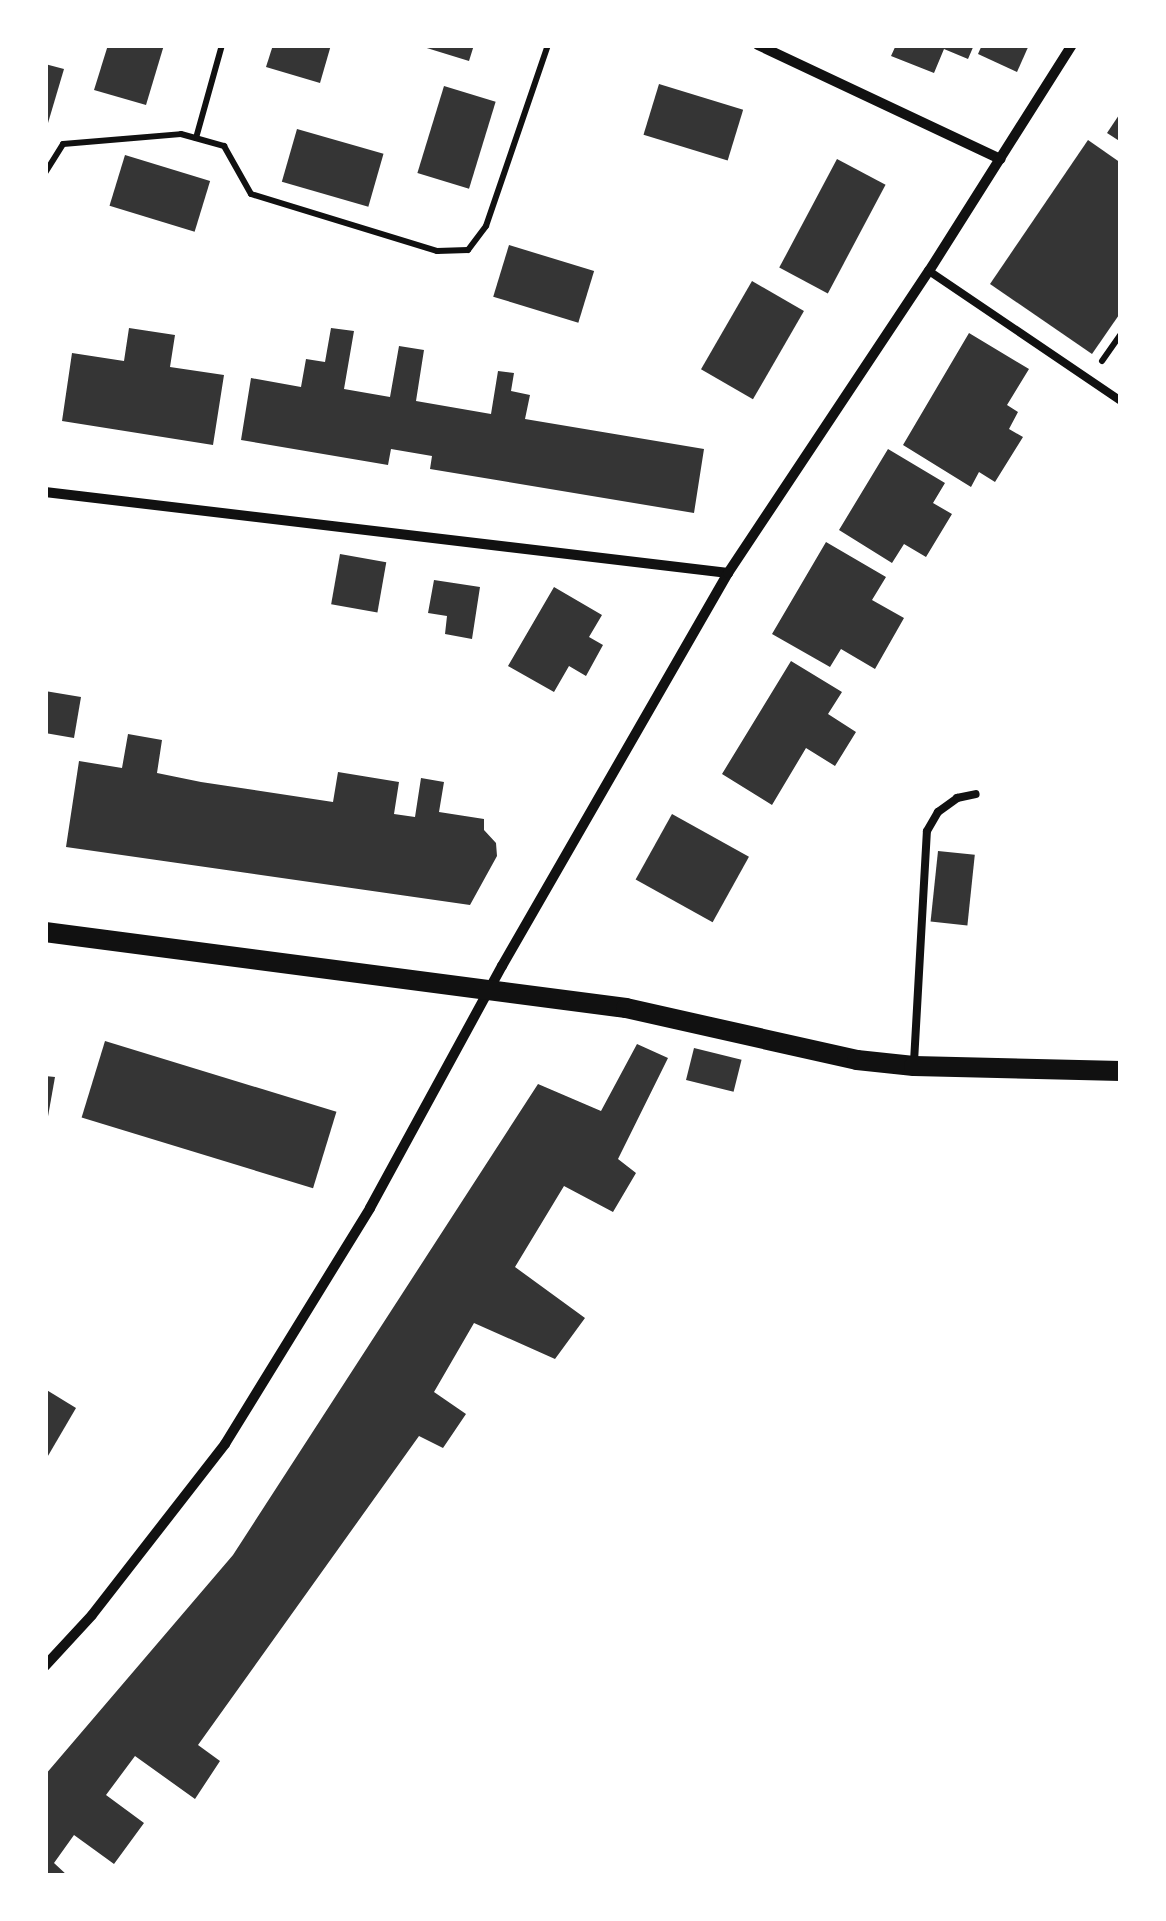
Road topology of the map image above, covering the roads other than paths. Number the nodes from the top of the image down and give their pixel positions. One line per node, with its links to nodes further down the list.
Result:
1 (758, 45): 3 (street)
2 (1072, 45): 3 (street)
3 (1000, 158): 4 (street)
4 (929, 272): 5 (lane); 7 (street)
5 (1121, 401)
6 (45, 492): 7 (street)
7 (728, 573): 10 (street)
8 (976, 794): 11 (lane)
9 (45, 932): 10 (main road)
10 (490, 988): 11 (main road); 13 (street)
11 (914, 1066): 12 (main road)
12 (1121, 1070)
13 (45, 1666)

